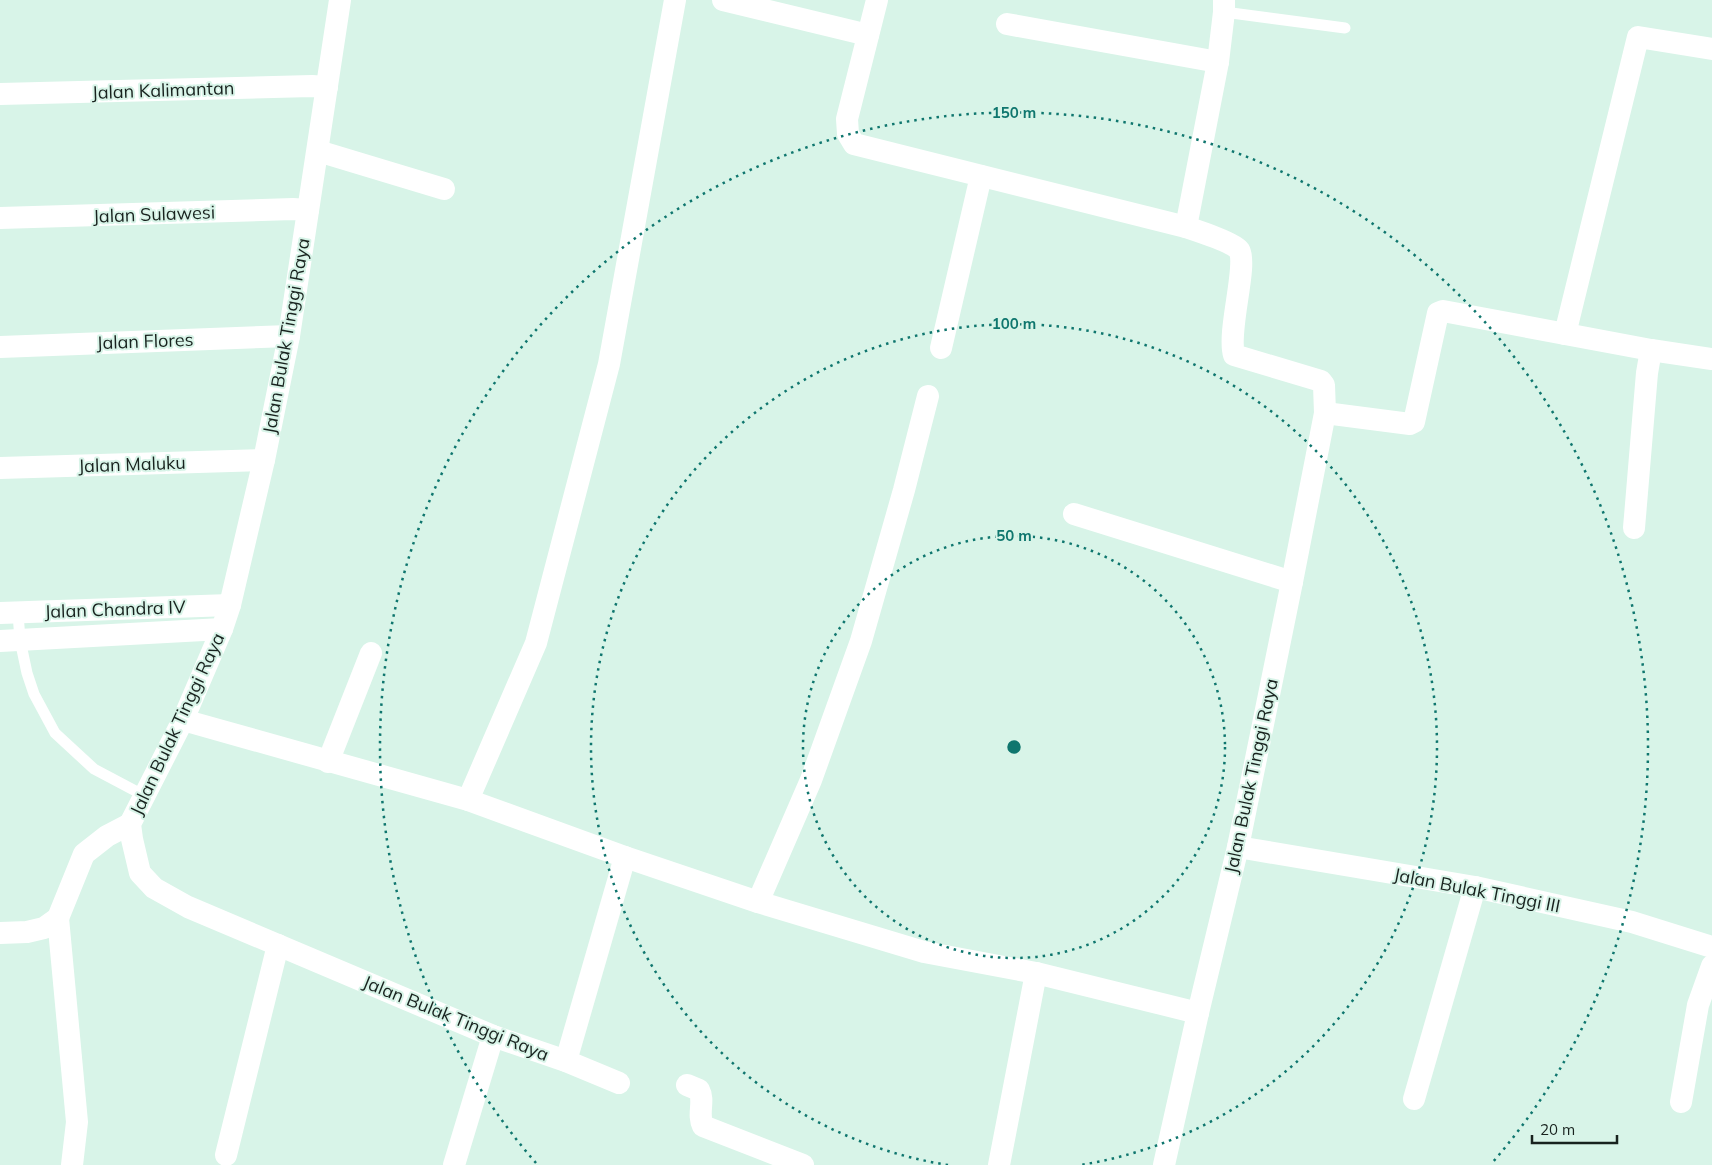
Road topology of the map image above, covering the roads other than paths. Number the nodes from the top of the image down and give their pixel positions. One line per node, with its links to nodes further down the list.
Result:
1 (340, 0): 11 (street, Jalan Bulak Tinggi Raya)
2 (675, 0): 40 (street)
3 (723, 0): 8 (street)
4 (877, 0): 8 (street)
5 (1224, 6): 7 (lane); 10 (street)
6 (1007, 24): 10 (street)
7 (1345, 28)
8 (868, 35): 14 (street)
9 (1712, 49): 19 (street)
10 (1218, 62): 18 (street)
11 (327, 86): 12 (street, Jalan Kalimantan); 13 (street, Jalan Bulak Tinggi Raya)
12 (0, 94)
13 (318, 151): 15 (street); 16 (street, Jalan Bulak Tinggi Raya)
14 (981, 176): 18 (street); 22 (street)
15 (444, 189)
16 (308, 210): 17 (street, Jalan Sulawesi); 20 (street, Jalan Bulak Tinggi Raya)
17 (0, 218)
18 (1186, 227): 26 (street, Jalan Bulak Tinggi Raya)
19 (1565, 334): 23 (street); 26 (street)
20 (289, 336): 21 (street, Jalan Flores); 27 (street, Jalan Bulak Tinggi Raya)
21 (0, 347)
22 (941, 348)
23 (1651, 350): 24 (street); 30 (street)
24 (1712, 359)
25 (928, 396): 45 (street)
26 (1324, 413): 31 (street, Jalan Bulak Tinggi Raya)
27 (264, 460): 28 (street, Jalan Maluku); 32 (street, Jalan Bulak Tinggi Raya)
28 (0, 468)
29 (1074, 514): 31 (street)
30 (1634, 528)
31 (1292, 582): 42 (street, Jalan Bulak Tinggi Raya)
32 (230, 605): 33 (street, Jalan Chandra IV); 34 (street, Jalan Bulak Tinggi Raya)
33 (9, 613): 35 (lane)
34 (222, 629): 35 (street); 37 (street, Jalan Bulak Tinggi Raya)
35 (10, 641): 39 (lane)
36 (371, 653): 38 (street)
37 (183, 720): 38 (street); 39 (street, Jalan Bulak Tinggi Raya)
38 (328, 762): 40 (street)
39 (145, 796): 41 (street, Jalan Bulak Tinggi Raya)
40 (468, 800): 43 (street)
41 (130, 824): 46 (street); 48 (street, Jalan Bulak Tinggi Raya)
42 (1238, 847): 44 (street, Jalan Bulak Tinggi III); 52 (street, Jalan Bulak Tinggi Raya)
43 (625, 857): 45 (street); 54 (street)
44 (1475, 887): 49 (street, Jalan Bulak Tinggi III); 57 (street)
45 (758, 902): 51 (street)
46 (58, 918): 47 (street); 60 (street)
47 (0, 932)
48 (278, 945): 53 (street, Jalan Bulak Tinggi Raya); 59 (street)
49 (1712, 948)
50 (1712, 966): 58 (street)
51 (1036, 973): 52 (street); 63 (street)
52 (1198, 1013): 64 (street, Jalan Bulak Tinggi Raya)
53 (493, 1036): 54 (street, Jalan Bulak Tinggi Raya); 61 (street)
54 (566, 1061): 55 (street, Jalan Bulak Tinggi Raya)
55 (619, 1083)
56 (687, 1085): 62 (street)
57 (1414, 1099)
58 (1681, 1102)
59 (226, 1155)
60 (72, 1165)
61 (454, 1165)
62 (803, 1165)
63 (1000, 1165)
64 (1164, 1165)

